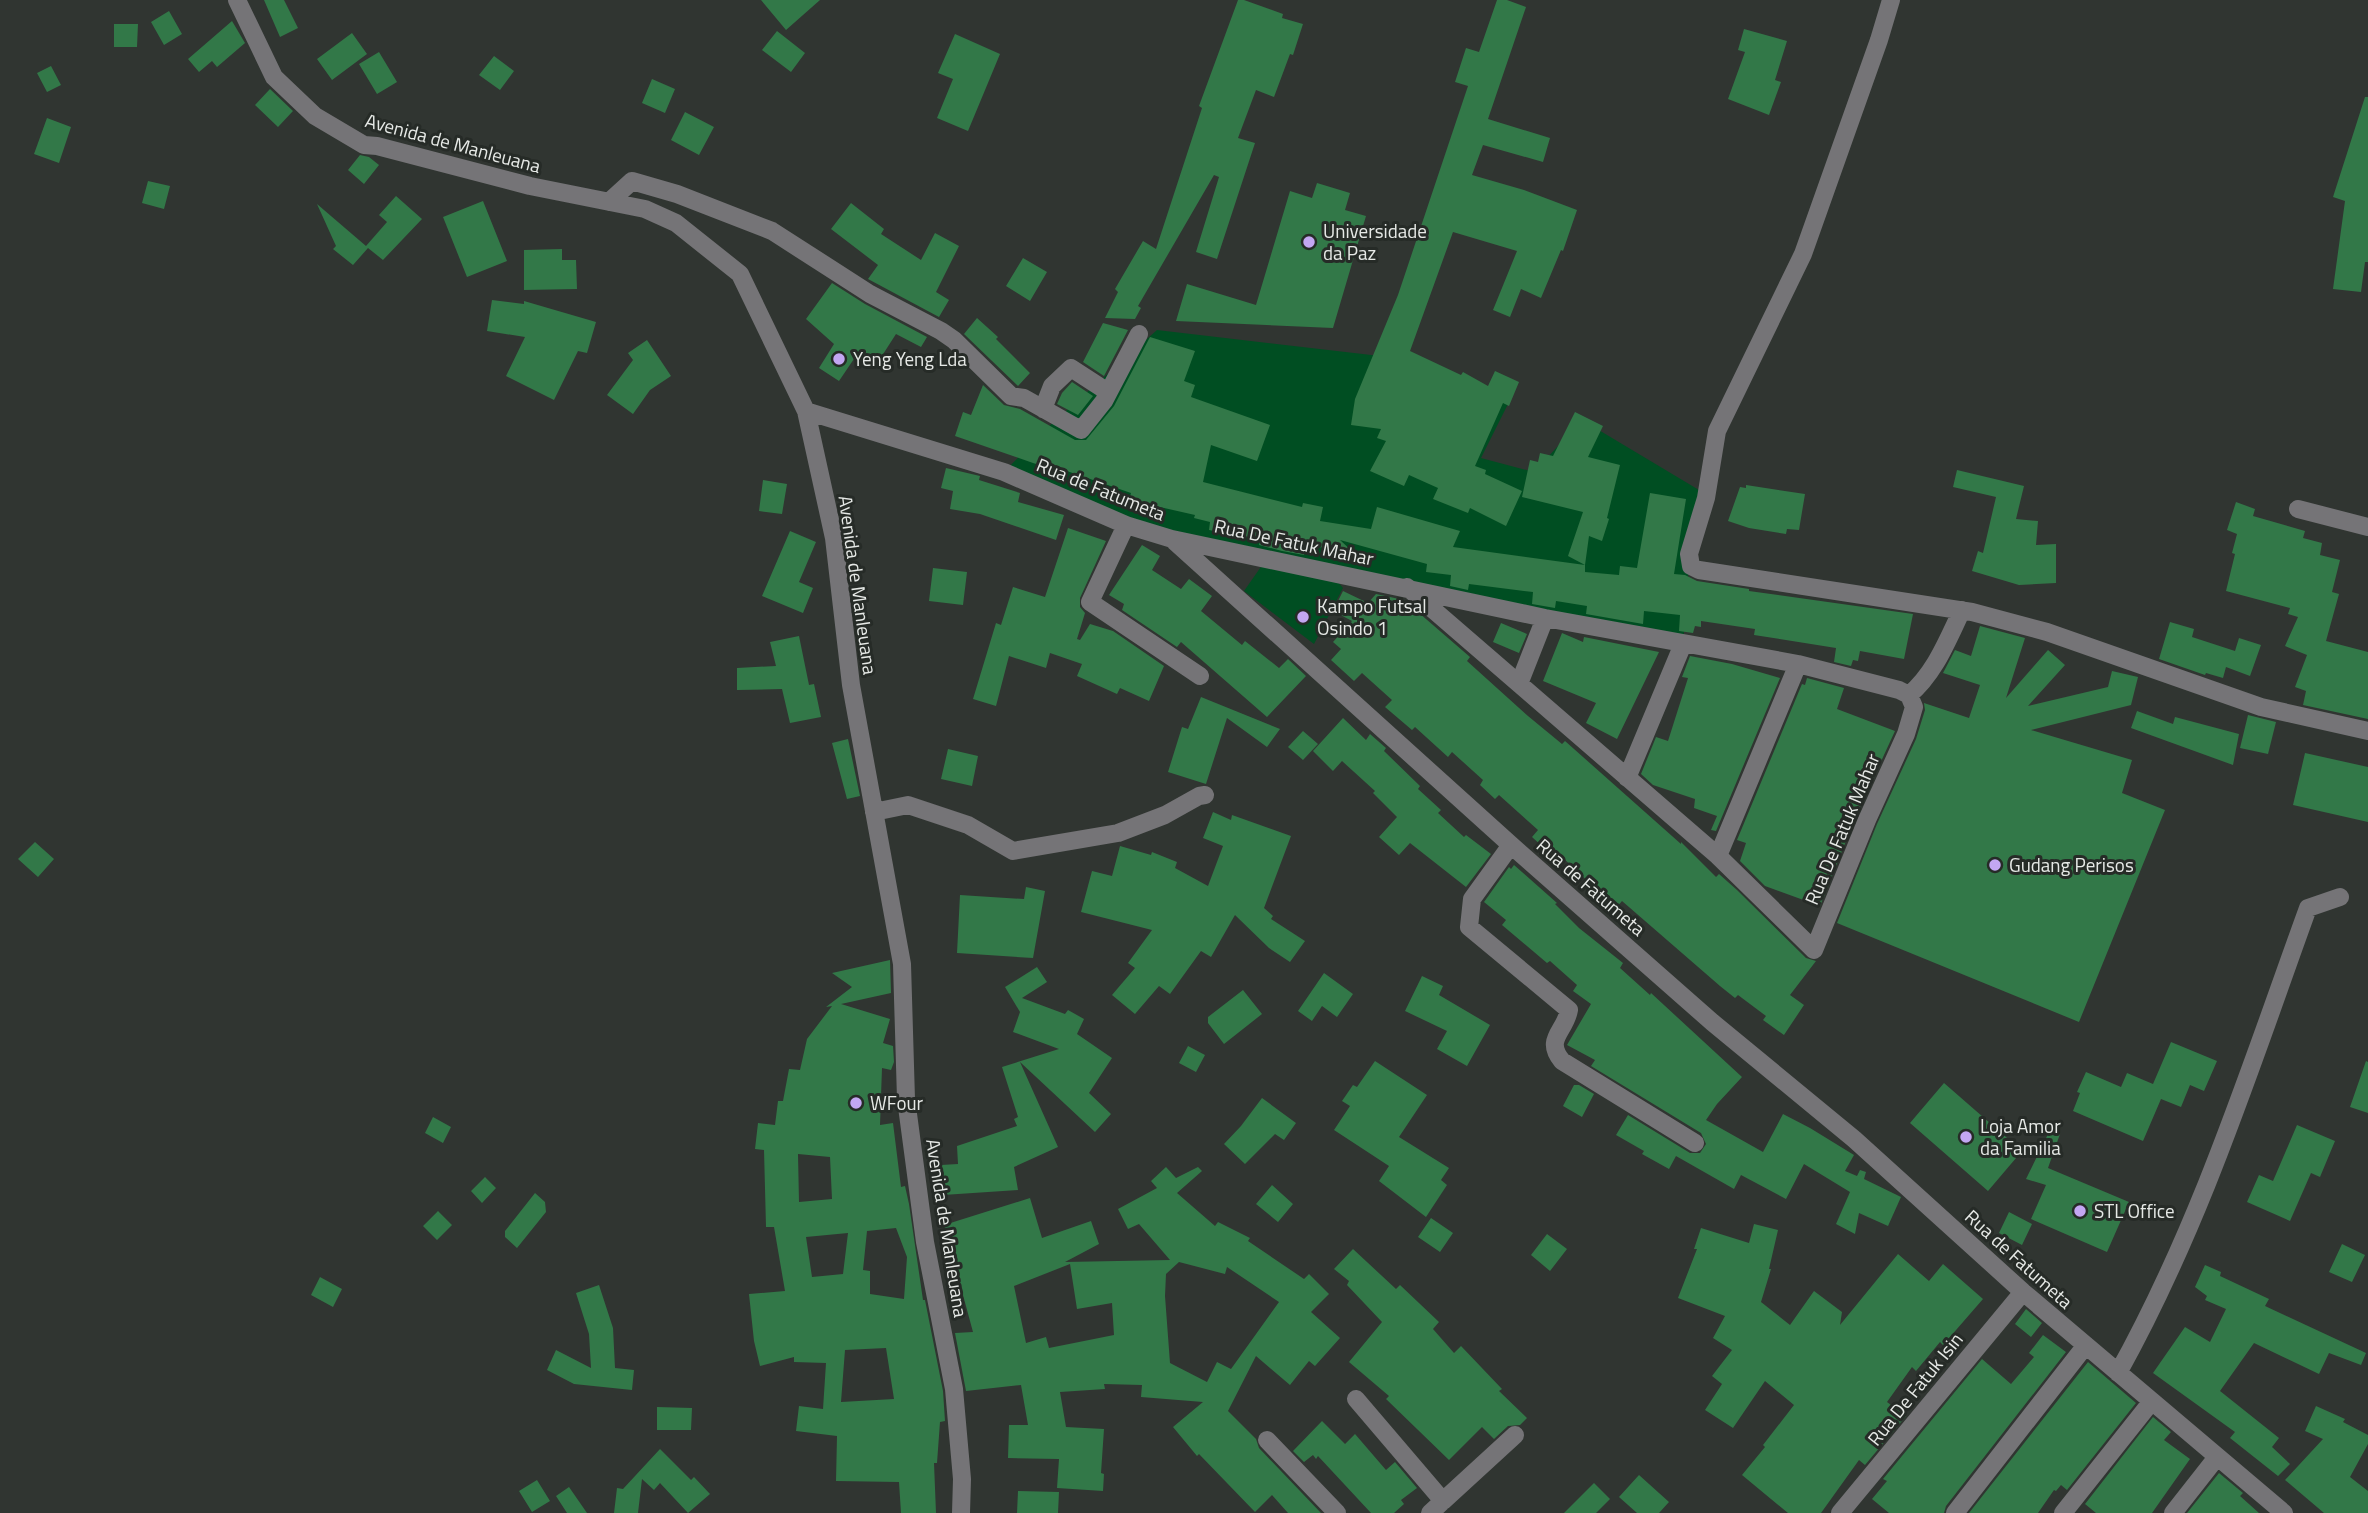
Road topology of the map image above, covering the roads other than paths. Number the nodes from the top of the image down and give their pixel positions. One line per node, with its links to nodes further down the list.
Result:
1 (237, 0): 3 (street, Avenida de Manleuana)
2 (1891, 0): 13 (street)
3 (609, 202): 6 (street); 7 (street, Avenida de Manleuana)
4 (1139, 334): 5 (street)
5 (1108, 392): 6 (street); 6 (street)
6 (1043, 409)
7 (806, 411): 9 (street, Rua de Fatumeta); 23 (street, Avenida de Manleuana)
8 (2298, 509): 10 (street)
9 (1126, 525): 11 (street, Rua de Fatumeta); 17 (street)
10 (2368, 527)
11 (1172, 539): 12 (street, Rua De Fatuk Mahar); 24 (street, Rua de Fatumeta)
12 (1408, 587): 14 (street, Rua De Fatuk Mahar); 18 (street, Rua De Fatuk Mahar)
13 (1962, 611): 19 (street); 20 (street)
14 (1545, 618): 15 (street, Rua De Fatuk Mahar); 18 (street)
15 (1683, 644): 16 (street, Rua De Fatuk Mahar); 21 (street)
16 (1798, 664): 19 (street, Rua De Fatuk Mahar); 25 (street)
17 (1200, 676)
18 (1520, 684): 21 (street, Rua De Fatuk Mahar)
19 (1909, 695): 25 (street, Rua De Fatuk Mahar)
20 (2368, 731)
21 (1627, 778): 25 (street, Rua De Fatuk Mahar)
22 (1205, 795): 23 (street)
23 (874, 812): 37 (street, Avenida de Manleuana)
24 (1511, 845): 27 (street); 28 (street, Rua de Fatumeta)
25 (1718, 856)
26 (2340, 897): 30 (street)
27 (1695, 1143)
28 (2023, 1292): 29 (street, Rua de Fatumeta); 39 (street, Rua De Fatuk Isin)
29 (2085, 1345): 30 (street, Rua de Fatumeta); 40 (street)
30 (2118, 1373): 32 (street, Rua de Fatumeta)
31 (1356, 1399): 36 (street)
32 (2152, 1401): 35 (street, Rua de Fatumeta); 41 (street)
33 (1515, 1435): 36 (street)
34 (1267, 1440): 38 (street)
35 (2217, 1457): 42 (street); 43 (street, Rua de Fatumeta)
36 (1436, 1507)
37 (961, 1513)
38 (1336, 1513)
39 (1840, 1513)
40 (1955, 1513)
41 (2063, 1513)
42 (2173, 1513)
43 (2284, 1513)

